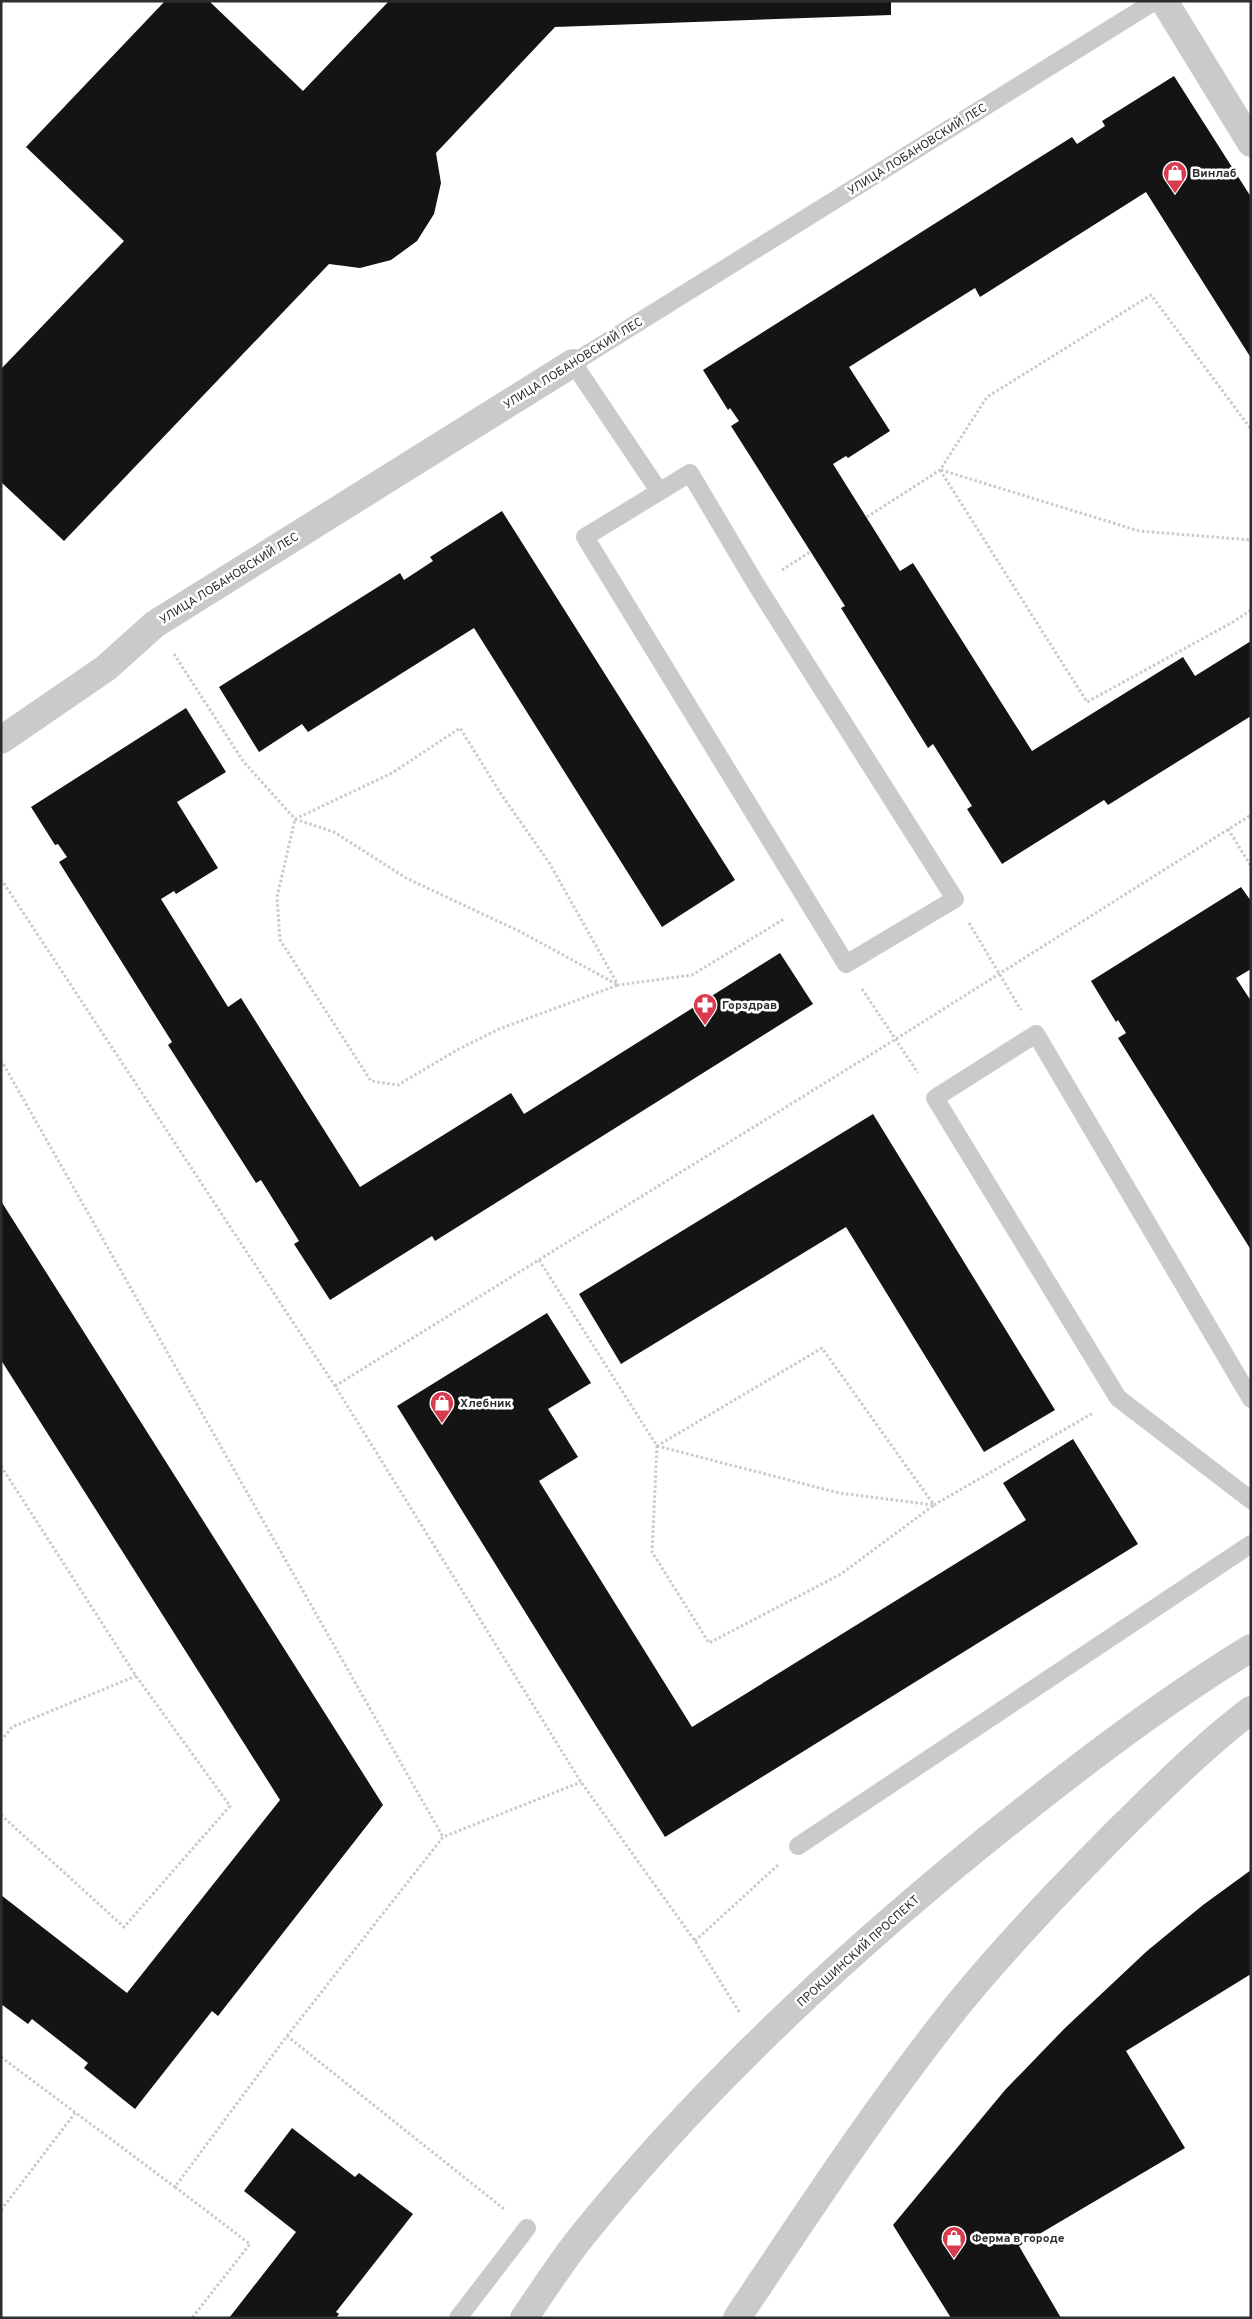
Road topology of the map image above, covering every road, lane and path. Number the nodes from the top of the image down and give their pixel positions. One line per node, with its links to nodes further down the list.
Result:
1 (1155, 1): 4 (lane, УЛИЦА ЛОБАНОВСКИЙ ЛЕС)
2 (1164, 1): 3 (street)
3 (1251, 143)
4 (573, 364): 7 (lane); 11 (street, УЛИЦА ЛОБАНОВСКИЙ ЛЕС)
5 (1251, 429): 6 (path)
6 (940, 470): 8 (path); 9 (path); 10 (path)
7 (659, 491): 18 (lane); 19 (lane)
8 (866, 517)
9 (1251, 540)
10 (1251, 610)
11 (155, 624): 12 (street, УЛИЦА ЛОБАНОВСКИЙ ЛЕС); 14 (path)
12 (1, 740)
13 (1251, 815): 15 (path)
14 (295, 819): 22 (path); 22 (path); 22 (path)
15 (1228, 829): 16 (path); 21 (path)
16 (1251, 866)
17 (1, 879): 28 (path)
18 (955, 899): 20 (lane); 21 (path)
19 (809, 903): 20 (lane); 22 (path)
20 (846, 964): 24 (path)
21 (999, 974): 23 (path); 24 (path)
22 (618, 985)
23 (1036, 1034): 26 (lane); 30 (lane)
24 (896, 1039): 26 (path); 27 (path)
25 (1, 1060): 42 (path)
26 (935, 1098): 29 (lane)
27 (540, 1260): 28 (path); 31 (path)
28 (335, 1386): 40 (path)
29 (1118, 1398): 33 (lane); 34 (path)
30 (1251, 1399)
31 (657, 1446): 34 (path); 34 (path); 34 (path)
32 (1, 1466): 37 (path)
33 (1251, 1500)
34 (934, 1505)
35 (1251, 1544): 43 (lane)
36 (1251, 1648): 46 (street, ПРОКШИНСКИЙ ПРОСПЕКТ)
37 (136, 1676): 39 (path); 41 (path)
38 (1251, 1710): 55 (street)
39 (1, 1741)
40 (581, 1782): 42 (path); 44 (path)
41 (1, 1815)
42 (443, 1837): 45 (path)
43 (798, 1846): 44 (path)
44 (695, 1941): 46 (path)
45 (287, 2036): 49 (path); 51 (path)
46 (757, 2042): 54 (street, ПРОКШИНСКИЙ ПРОСПЕКТ)
47 (1, 2057): 48 (path)
48 (75, 2113): 49 (path); 50 (path)
49 (175, 2187): 52 (path)
50 (1, 2210)
51 (527, 2228): 53 (lane)
52 (192, 2318)
53 (458, 2318)
54 (524, 2318)
55 (737, 2318)

